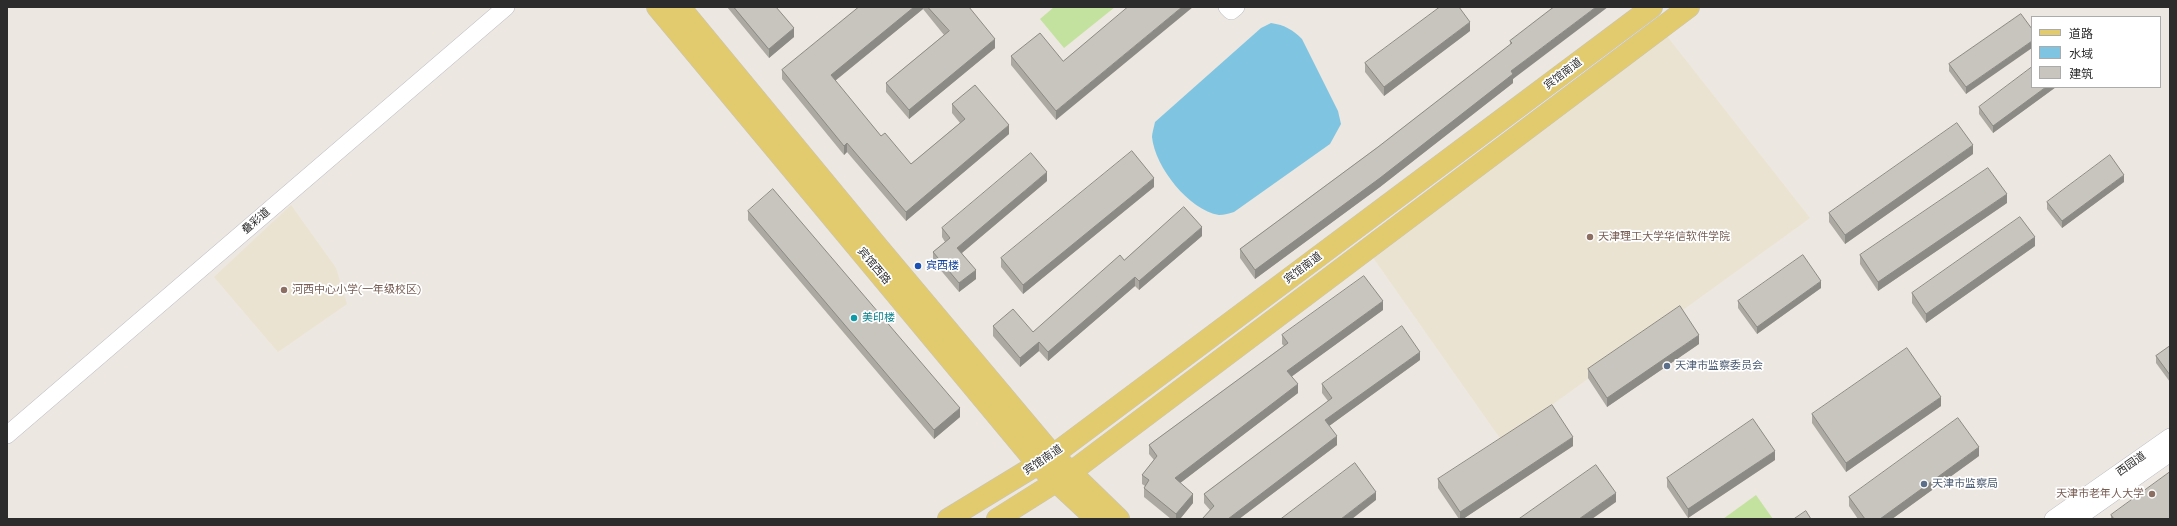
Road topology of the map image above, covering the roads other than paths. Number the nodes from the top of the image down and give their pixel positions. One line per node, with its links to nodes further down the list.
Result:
1 (506, 7): 8 (street, 叠彩道)
2 (656, 7): 11 (main road, 宾馆西路)
3 (680, 7): 11 (main road, 宾馆西路)
4 (1227, 7): 5 (street)
5 (1236, 7)
6 (1652, 7): 11 (main road, 宾馆南道)
7 (1689, 7): 12 (main road, 宾馆南道)
8 (7, 435)
9 (2170, 437): 17 (street, 西园道)
10 (2170, 453): 18 (street, 西园道)
11 (1046, 460): 12 (main road, 宾馆西路); 13 (main road, 宾馆南道)
12 (1063, 478): 14 (main road, 宾馆南道); 15 (main road, 宾馆西路); 16 (main road, 宾馆西路)
13 (948, 519)
14 (997, 519)
15 (1096, 519)
16 (1119, 519)
17 (2053, 519)
18 (2076, 519)

